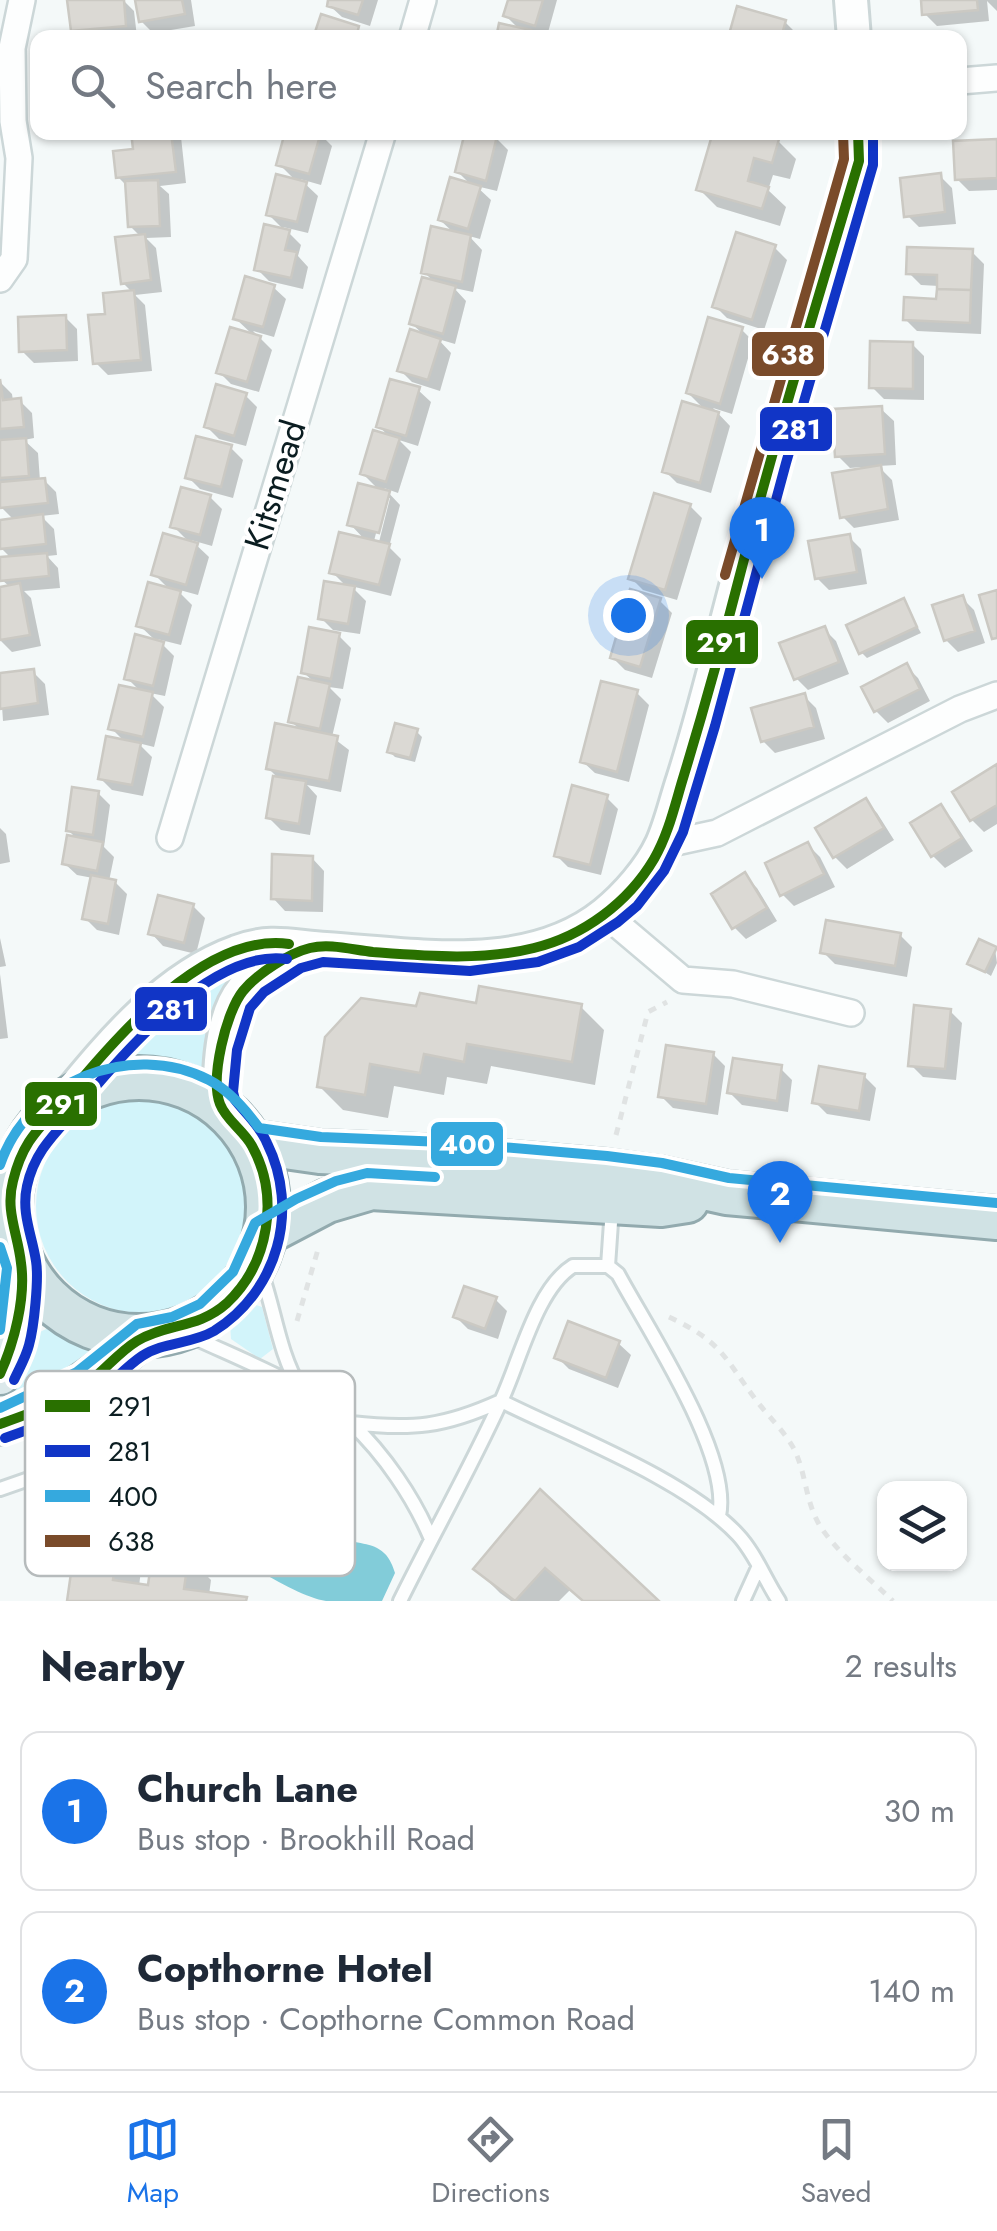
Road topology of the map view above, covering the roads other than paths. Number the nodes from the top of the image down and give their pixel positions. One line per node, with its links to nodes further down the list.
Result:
1 (22, 0): 8 (street)
2 (423, 0): 4 (street)
3 (851, 0): 5 (street)
4 (414, 30)
5 (853, 30)
6 (997, 78): 7 (street)
7 (967, 80)
8 (6, 122): 11 (street)
9 (381, 140): 13 (street, Kitsmead)
10 (858, 140): 14 (street)
11 (0, 278)
12 (997, 695): 14 (street)
13 (170, 838)
14 (662, 845): 15 (street)
15 (605, 914): 16 (street); 18 (street)
16 (310, 948): 20 (street); 21 (street)
17 (818, 978): 18 (street)
18 (813, 1004): 19 (street)
19 (852, 1013)
20 (220, 1106): 21 (highway); 22 (highway)
21 (34, 1117): 24 (highway)
22 (251, 1142): 23 (highway); 26 (highway)
23 (609, 1187): 25 (highway); 26 (highway); 28 (lane)
24 (5, 1217): 27 (highway)
25 (997, 1218)
26 (262, 1247): 29 (highway); 32 (lane)
27 (22, 1265): 29 (highway); 33 (main road)
28 (608, 1266): 34 (lane); 41 (lane)
29 (161, 1334): 30 (main road); 31 (lane)
30 (106, 1371)
31 (254, 1371)
32 (290, 1371)
33 (0, 1374)
34 (501, 1402): 36 (lane); 41 (lane); 42 (lane)
35 (25, 1415): 37 (main road)
36 (355, 1422)
37 (0, 1424)
38 (355, 1428): 42 (lane)
39 (25, 1480): 40 (lane)
40 (0, 1489)
41 (719, 1516): 43 (lane)
42 (431, 1538): 44 (lane)
43 (758, 1568): 45 (lane); 46 (lane)
44 (400, 1601)
45 (742, 1601)
46 (778, 1601)

